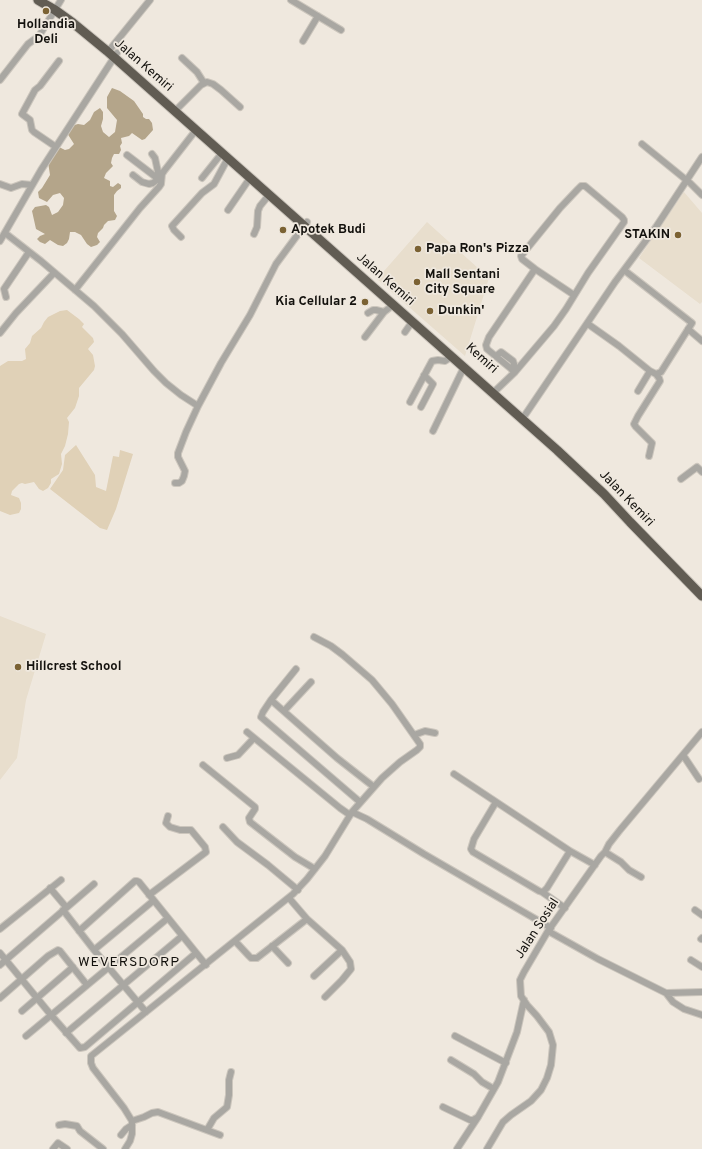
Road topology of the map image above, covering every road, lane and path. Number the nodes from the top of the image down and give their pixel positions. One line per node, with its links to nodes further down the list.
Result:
1 (38, 0): 5 (highway, Jalan Kemiri)
2 (48, 0): 5 (highway, Jalan Kemiri)
3 (290, 0): 6 (street)
4 (147, 1): 9 (street)
5 (58, 5): 9 (highway, Jalan Kemiri); 12 (street)
6 (318, 16): 7 (street); 8 (street)
7 (341, 30)
8 (303, 41)
9 (114, 53): 15 (highway, Jalan Kemiri); 16 (highway, Jalan Kemiri); 18 (street)
10 (182, 58): 13 (street)
11 (59, 61): 18 (street)
12 (0, 80)
13 (204, 83): 14 (street); 15 (street)
14 (240, 107)
15 (178, 108): 22 (highway, Jalan Kemiri)
16 (196, 130): 22 (highway, Jalan Kemiri); 24 (street)
17 (642, 144): 27 (street)
18 (56, 148): 29 (street)
19 (152, 154): 24 (street)
20 (127, 155): 24 (street)
21 (702, 157): 27 (street)
22 (229, 158): 25 (street); 26 (highway, Jalan Kemiri); 33 (highway, Kemiri); 36 (street)
23 (133, 175): 24 (street)
24 (160, 178): 42 (street)
25 (202, 178)
26 (250, 178): 30 (highway, Jalan Kemiri); 32 (street)
27 (686, 180): 31 (street); 40 (street)
28 (0, 184): 29 (street)
29 (32, 185): 34 (street)
30 (269, 195): 33 (highway, Jalan Kemiri); 35 (street)
31 (702, 195)
32 (228, 210)
33 (306, 224): 45 (highway, Jalan Kemiri); 60 (highway, Kemiri); 63 (street)
34 (5, 233): 37 (street); 38 (street)
35 (254, 234)
36 (181, 237)
37 (0, 240)
38 (29, 252): 41 (street); 44 (street)
39 (535, 269): 43 (street); 43 (street); 57 (street)
40 (624, 270): 49 (street); 50 (street)
41 (54, 273): 42 (street); 52 (street)
42 (75, 290): 63 (street)
43 (574, 296): 57 (street)
44 (6, 297)
45 (393, 305): 46 (street); 48 (highway, Jalan Kemiri)
46 (384, 312): 47 (street); 53 (street)
47 (368, 313)
48 (412, 322): 51 (street); 55 (highway, Jalan Kemiri)
49 (588, 324): 58 (street); 65 (street)
50 (688, 330): 54 (street); 58 (street)
51 (405, 332)
52 (0, 333)
53 (365, 337)
54 (702, 341)
55 (451, 356): 56 (highway, Jalan Kemiri); 59 (street)
56 (464, 368): 60 (highway, Jalan Kemiri); 66 (street)
57 (513, 371): 60 (street)
58 (653, 373): 61 (street); 67 (street)
59 (424, 375): 62 (street); 64 (street)
60 (495, 391): 65 (highway, Kemiri); 72 (highway, Jalan Kemiri)
61 (638, 391)
62 (410, 402)
63 (198, 406): 70 (street)
64 (421, 407)
65 (525, 415): 71 (highway, Kemiri)
66 (433, 431)
67 (649, 456)
68 (702, 472): 69 (street)
69 (681, 479)
70 (175, 483)
71 (702, 588)
72 (702, 596)
73 (314, 637): 81 (street)
74 (296, 669): 76 (street)
75 (311, 682): 77 (street)
76 (271, 700): 77 (street); 89 (street)
77 (284, 712): 88 (street)
78 (247, 732): 82 (street)
79 (702, 732): 83 (street, Jalan Sosial)
80 (435, 733): 81 (street)
81 (414, 735): 88 (street)
82 (254, 738): 84 (street); 91 (street)
83 (683, 755): 87 (street); 95 (street, Jalan Sosial)
84 (227, 758)
85 (202, 765): 97 (street)
86 (454, 774): 90 (street)
87 (699, 779)
88 (374, 787): 89 (street)
89 (360, 802): 91 (street)
90 (496, 802): 94 (street); 103 (street)
91 (351, 813): 97 (street); 114 (street)
92 (168, 816): 104 (street)
93 (223, 827): 102 (street)
94 (570, 851): 96 (street); 103 (street)
95 (606, 852): 96 (street, Jalan Sosial); 98 (street)
96 (595, 865): 108 (street, Jalan Sosial)
97 (314, 869): 102 (street)
98 (641, 877)
99 (61, 880): 101 (street)
100 (94, 884): 107 (street)
101 (50, 888): 107 (street); 113 (street)
102 (298, 890): 105 (street)
103 (542, 892): 108 (street)
104 (149, 895): 106 (street); 115 (street)
105 (289, 898): 112 (street); 117 (street)
106 (154, 901): 111 (street); 119 (street)
107 (65, 908): 115 (street); 123 (street)
108 (565, 908): 114 (street, Jalan Sosial)
109 (694, 910): 110 (street)
110 (702, 915)
111 (168, 918): 116 (street); 130 (street)
112 (307, 919): 118 (street); 120 (street)
113 (0, 929)
114 (549, 930): 136 (street); 140 (street, Jalan Sosial)
115 (79, 931): 119 (street)
116 (182, 936): 122 (street); 134 (street)
117 (235, 941): 118 (street); 127 (street)
118 (272, 946): 125 (street)
119 (94, 950): 130 (street)
120 (342, 950): 131 (street); 137 (street)
121 (0, 953): 123 (street)
122 (196, 953): 127 (street); 141 (street)
123 (6, 960): 126 (street); 132 (street)
124 (691, 960): 128 (street)
125 (288, 964)
126 (0, 965)
127 (206, 965): 143 (street)
128 (702, 966)
129 (73, 967): 132 (street); 133 (street); 139 (street)
130 (108, 967): 133 (street); 134 (street)
131 (314, 976)
132 (22, 980): 138 (street); 139 (street)
133 (87, 985): 144 (street)
134 (123, 985): 141 (street); 146 (street)
135 (702, 992): 136 (street)
136 (666, 993): 145 (street)
137 (324, 997)
138 (0, 998)
139 (37, 998): 142 (street); 144 (street)
140 (524, 1000): 150 (street); 165 (street, Jalan Sosial)
141 (138, 1002): 143 (street); 146 (street)
142 (22, 1011)
143 (146, 1012): 155 (street)
144 (51, 1015): 146 (street); 147 (street)
145 (702, 1015)
146 (66, 1033)
147 (26, 1036)
148 (455, 1036): 150 (street)
149 (451, 1060): 152 (street)
150 (506, 1063): 152 (street)
151 (232, 1072): 157 (street)
152 (494, 1089): 154 (street)
153 (443, 1107): 154 (street)
154 (478, 1117): 164 (street)
155 (132, 1123): 157 (street); 158 (street); 163 (street)
156 (59, 1125): 162 (street)
157 (207, 1130): 159 (street)
158 (121, 1135)
159 (220, 1135)
160 (53, 1149): 161 (street)
161 (67, 1149)
162 (103, 1149)
163 (124, 1149)
164 (457, 1149)
165 (487, 1149)

